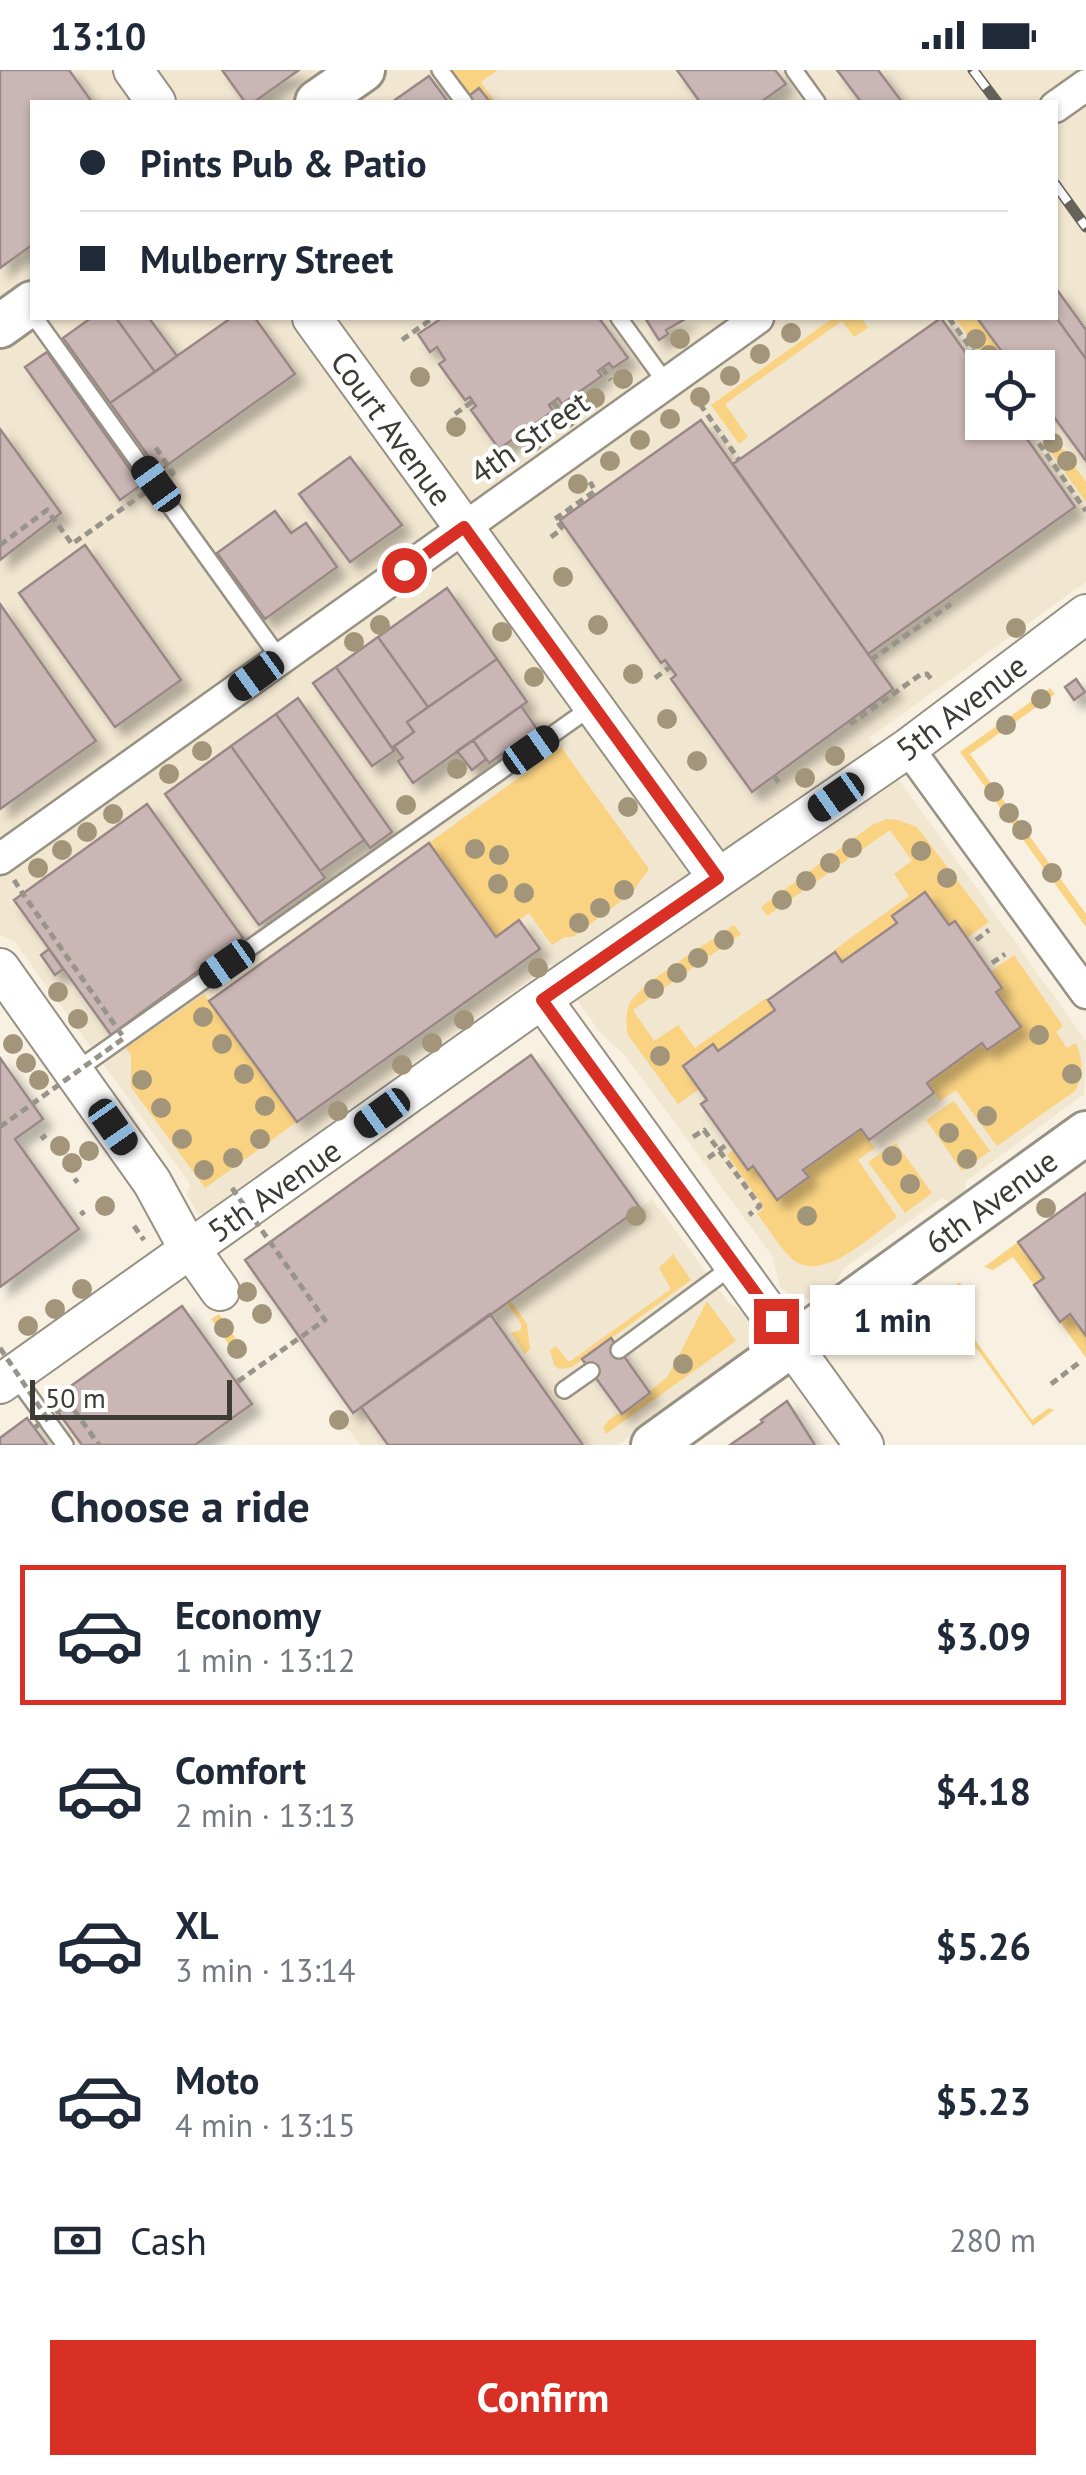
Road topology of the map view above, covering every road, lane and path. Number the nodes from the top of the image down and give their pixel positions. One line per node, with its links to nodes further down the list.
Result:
1 (133, 70): 6 (street)
2 (363, 70): 7 (main road)
3 (440, 70): 8 (lane)
4 (794, 70): 9 (lane)
5 (1086, 84): 10 (street)
6 (155, 100)
7 (320, 100)
8 (462, 100)
9 (816, 100)
10 (1058, 104)
11 (31, 320): 37 (lane)
12 (313, 320): 32 (street, Court Avenue)
13 (430, 320): 17 (path)
14 (620, 320): 21 (lane)
15 (755, 320): 21 (street, 4th Street)
16 (950, 320): 18 (path)
17 (402, 340)
18 (972, 350)
19 (602, 368): 20 (path)
20 (611, 380)
21 (666, 382): 32 (street, 4th Street)
22 (473, 401): 25 (path)
23 (553, 402): 26 (path)
24 (700, 404): 29 (path)
25 (455, 414)
26 (562, 415)
27 (1037, 440): 31 (path)
28 (154, 446): 34 (path, bridge)
29 (738, 460)
30 (590, 482): 33 (path)
31 (1086, 511)
32 (464, 527): 37 (street, 4th Street); 42 (street, Court Avenue)
33 (552, 537)
34 (0, 544)
35 (951, 604): 38 (path)
36 (1086, 614): 44 (street, 5th Avenue)
37 (280, 658): 47 (street, 4th Street)
38 (872, 660)
39 (670, 668): 40 (path)
40 (656, 678)
41 (932, 680): 43 (path)
42 (593, 706): 48 (street, Court Avenue); 57 (lane)
43 (850, 721)
44 (908, 748): 48 (street, 5th Avenue); 55 (street)
45 (774, 776): 46 (path)
46 (780, 784)
47 (0, 859)
48 (718, 878): 56 (street, 5th Avenue)
49 (23, 894): 58 (path, bridge)
50 (989, 930): 51 (path)
51 (976, 940)
52 (1006, 954): 53 (path)
53 (992, 963)
54 (0, 968): 57 (street)
55 (1086, 993)
56 (542, 1000): 66 (street, 5th Avenue); 67 (street)
57 (74, 1072): 66 (street)
58 (0, 1128)
59 (1086, 1133): 69 (main road, 6th Avenue)
60 (693, 1137): 62 (path)
61 (729, 1143): 62 (path)
62 (719, 1151): 63 (path); 65 (path)
63 (708, 1158)
64 (232, 1188): 74 (path, bridge)
65 (749, 1215)
66 (190, 1249): 68 (street); 72 (street, 5th Avenue)
67 (734, 1265): 69 (street); 70 (lane)
68 (220, 1290)
69 (792, 1344): 81 (main road, 6th Avenue); 82 (street)
70 (619, 1350)
71 (1080, 1362): 75 (path)
72 (4, 1368): 77 (path, bridge); 79 (lane)
73 (591, 1371): 76 (lane)
74 (237, 1382)
75 (1051, 1384)
76 (564, 1390)
77 (47, 1418): 78 (path, bridge); 80 (path, bridge)
78 (34, 1428)
79 (65, 1445)
80 (99, 1445)
81 (653, 1445)
82 (864, 1445)

